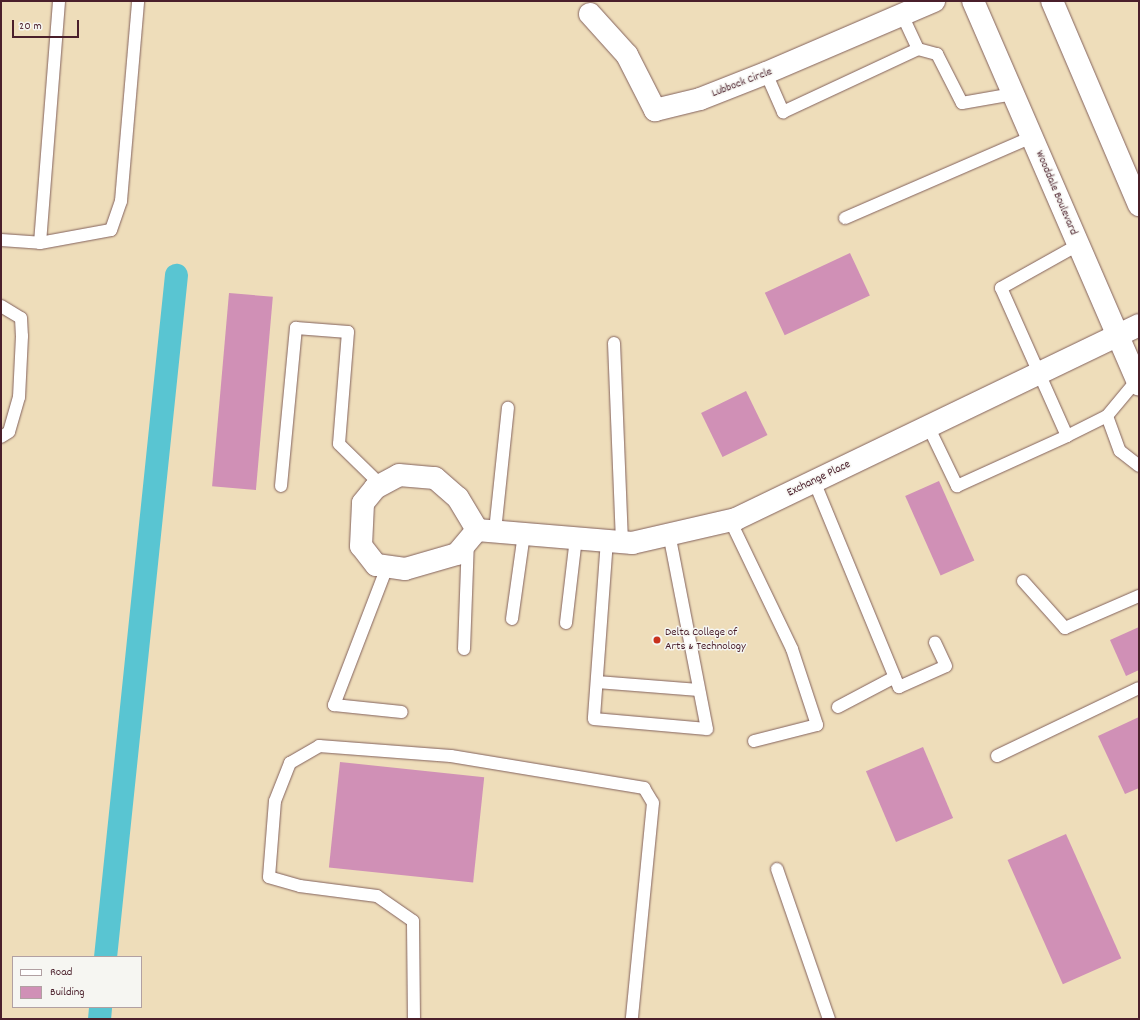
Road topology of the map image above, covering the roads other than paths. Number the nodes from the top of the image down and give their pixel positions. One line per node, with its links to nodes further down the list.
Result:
1 (59, 1): 16 (lane)
2 (138, 1): 16 (lane)
3 (934, 1): 7 (street, Lubbock Circle)
4 (973, 1): 10 (street, Wooddale Boulevard)
5 (1052, 1): 12 (street)
6 (590, 14): 9 (street, Lubbock Circle)
7 (902, 15): 8 (lane); 9 (street, Lubbock Circle)
8 (918, 49): 9 (lane); 10 (lane)
9 (766, 73)
10 (1013, 94): 11 (street, Wooddale Boulevard)
11 (1032, 137): 14 (lane); 17 (street, Wooddale Boulevard)
12 (1134, 179): 13 (street)
13 (1139, 205)
14 (845, 218)
15 (1, 240): 16 (lane)
16 (40, 243)
17 (1078, 245): 20 (street, Wooddale Boulevard); 22 (lane)
18 (1, 306): 28 (lane)
19 (1139, 325): 20 (street, Exchange Place)
20 (1117, 335): 22 (street, Exchange Place); 23 (street, Wooddale Boulevard)
21 (614, 343): 38 (lane)
22 (1042, 372): 26 (street, Exchange Place); 27 (lane)
23 (1138, 382): 25 (lane)
24 (508, 408): 34 (lane)
25 (1107, 416): 27 (lane); 29 (lane)
26 (928, 426): 27 (lane); 30 (street, Exchange Place)
27 (1067, 436)
28 (1, 437)
29 (1139, 466)
30 (814, 481): 33 (street, Exchange Place); 46 (lane)
31 (382, 485): 32 (lane); 34 (street); 39 (street)
32 (281, 486)
33 (730, 520): 36 (street, Exchange Place); 52 (lane)
34 (480, 534): 35 (street, Exchange Place); 39 (street); 45 (lane)
35 (524, 534): 37 (street, Exchange Place); 42 (lane)
36 (669, 534): 38 (street, Exchange Place); 49 (lane)
37 (576, 538): 38 (street, Exchange Place); 43 (lane)
38 (614, 541): 47 (lane)
39 (387, 567): 51 (lane)
40 (1023, 581): 41 (lane)
41 (1139, 596)
42 (512, 619)
43 (566, 623)
44 (935, 642): 46 (lane)
45 (464, 649)
46 (895, 677): 50 (lane)
47 (597, 682): 49 (lane); 49 (lane)
48 (1139, 688): 53 (lane)
49 (699, 690)
50 (838, 707)
51 (402, 712)
52 (754, 741)
53 (997, 756)
54 (777, 868): 57 (lane)
55 (414, 1019): 56 (lane)
56 (632, 1019)
57 (829, 1019)

